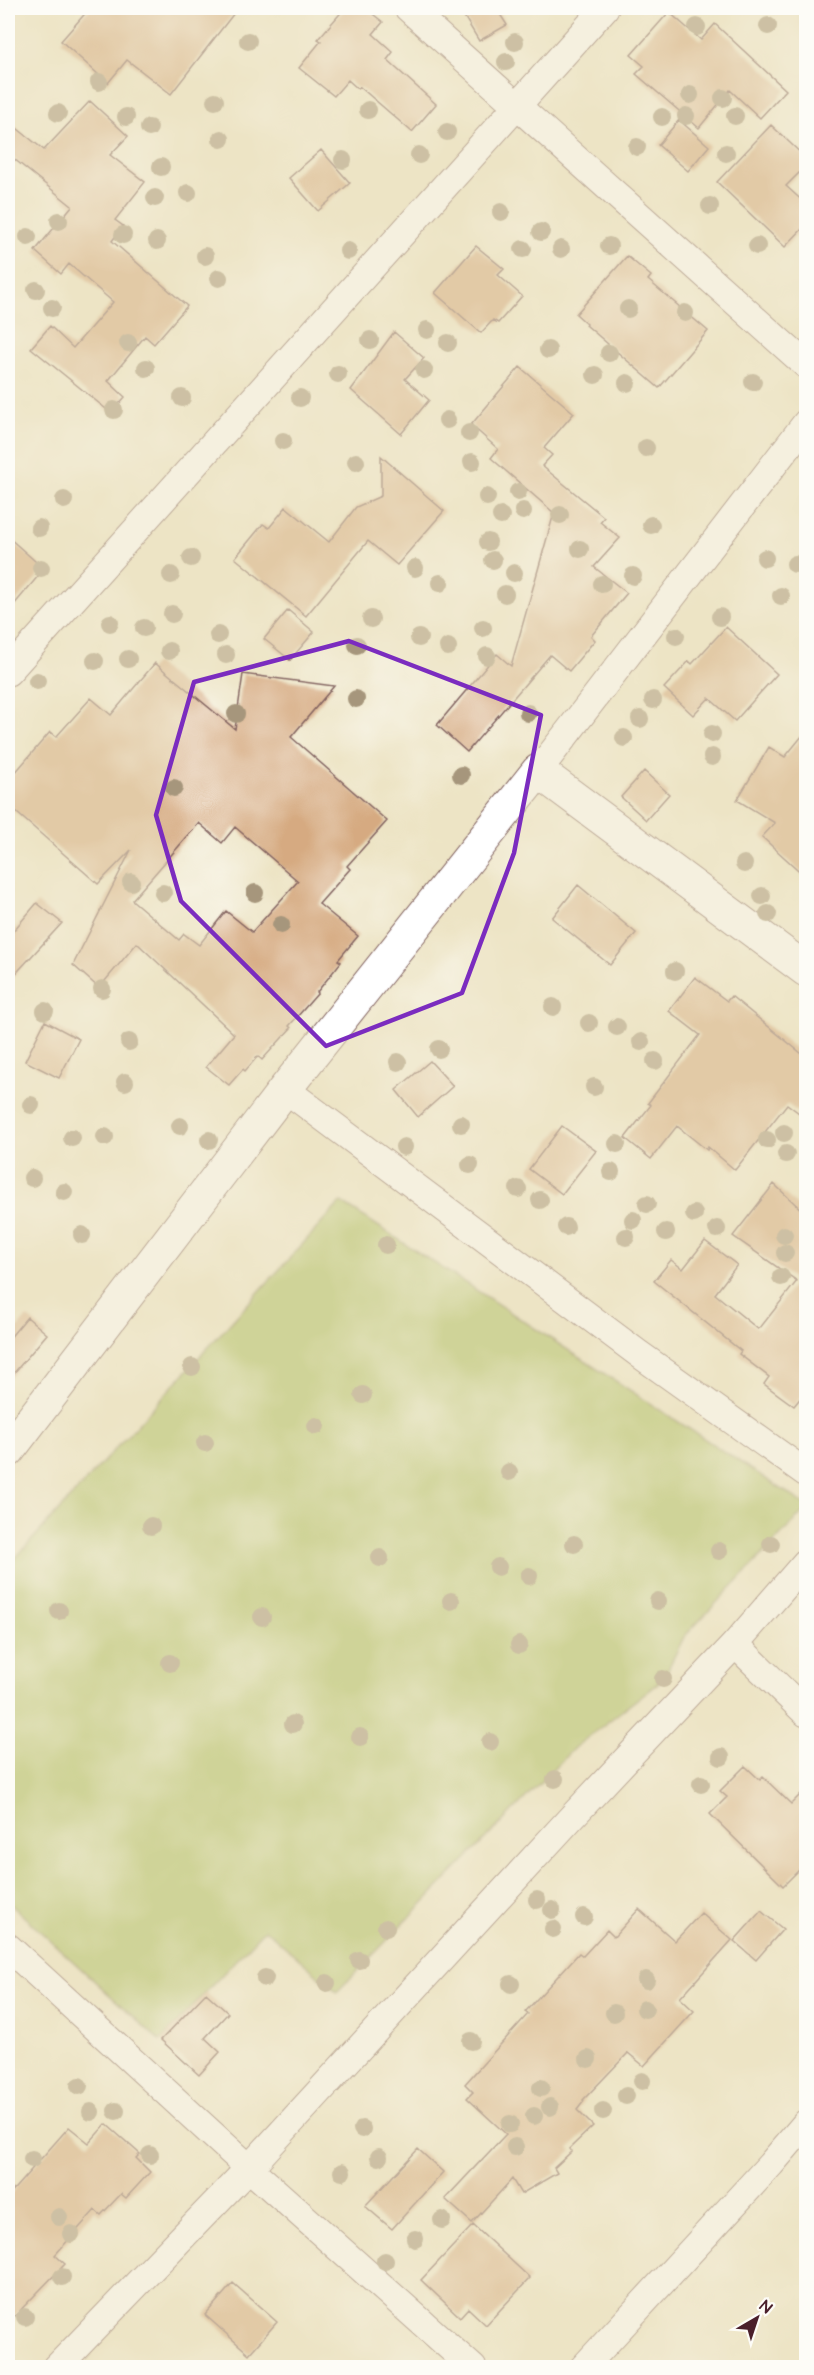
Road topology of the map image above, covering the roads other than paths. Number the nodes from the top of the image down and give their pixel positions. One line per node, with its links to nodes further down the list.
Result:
1 (408, 8): 3 (street)
2 (604, 8): 3 (street)
3 (518, 106): 4 (street); 6 (street)
4 (807, 365)
5 (807, 423): 7 (street)
6 (8, 672)
7 (538, 771): 8 (street); 9 (street)
8 (807, 970)
9 (285, 1089): 10 (street); 11 (street)
10 (8, 1451)
11 (807, 1473)
12 (807, 1562): 13 (street)
13 (735, 1644): 14 (street); 17 (street)
14 (807, 1713)
15 (8, 1947): 17 (street)
16 (807, 2122): 20 (street)
17 (249, 2168): 18 (street); 19 (street)
18 (56, 2367)
19 (473, 2367)
20 (583, 2367)

